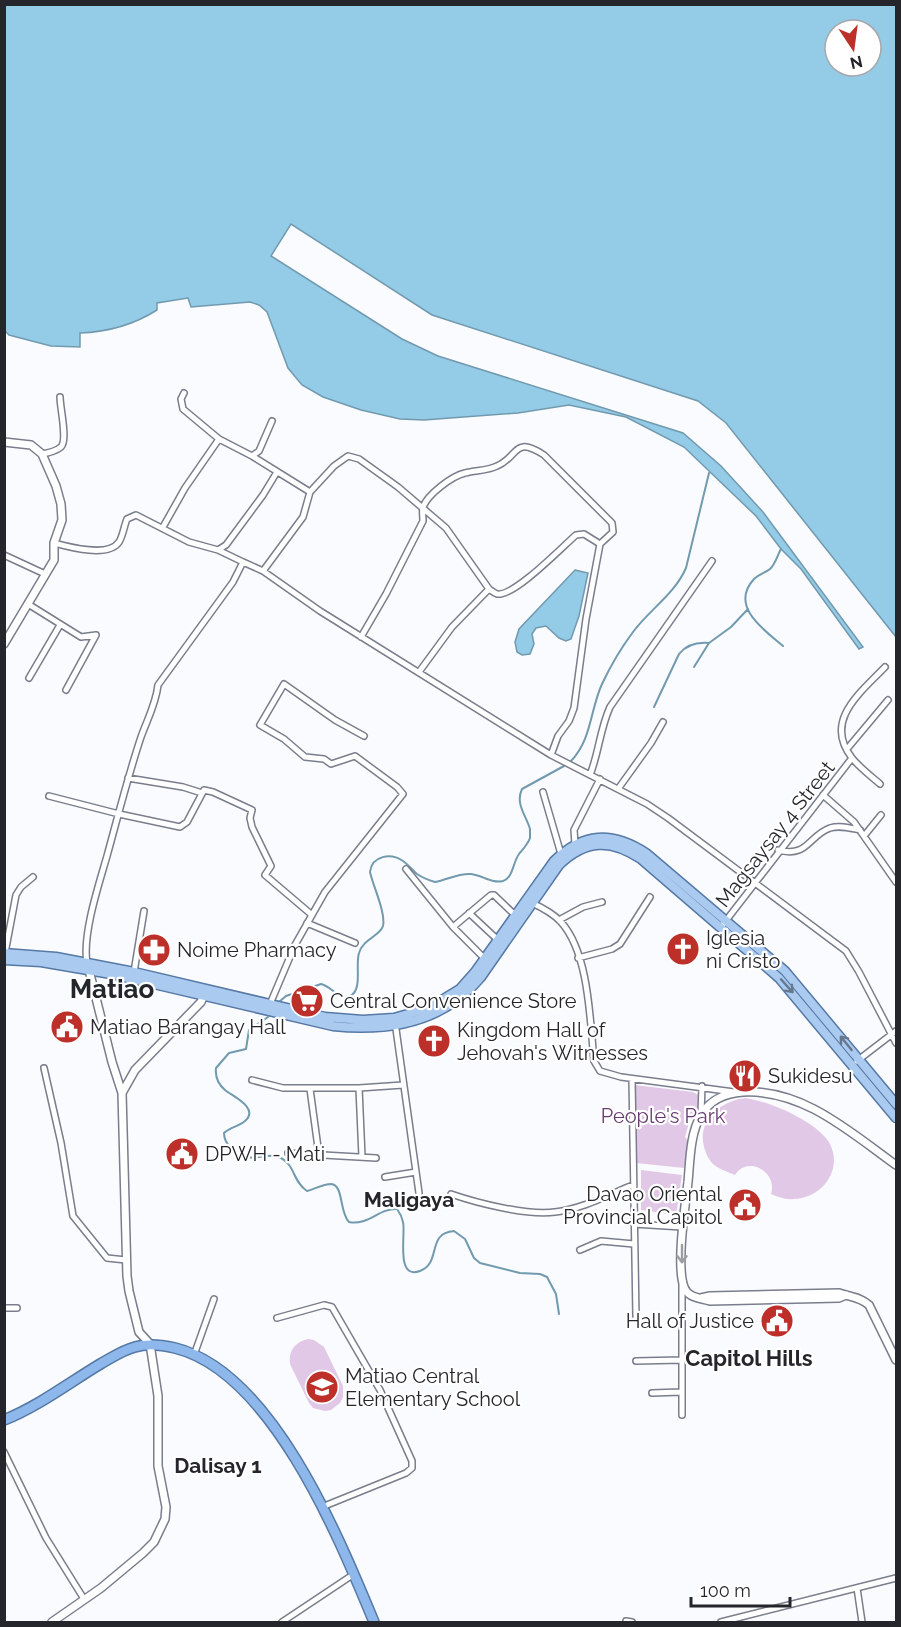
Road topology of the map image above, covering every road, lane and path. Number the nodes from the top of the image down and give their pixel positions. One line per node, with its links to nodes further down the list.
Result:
1 (184, 393): 4 (street)
2 (60, 397): 6 (street)
3 (272, 421): 7 (street)
4 (219, 439): 7 (street); 11 (street)
5 (4, 442): 6 (street)
6 (42, 454): 12 (street)
7 (252, 456): 8 (street)
8 (277, 472): 9 (street); 14 (street)
9 (310, 492): 10 (street); 18 (street)
10 (423, 508): 13 (street); 20 (street); 23 (street)
11 (163, 527): 12 (street); 14 (street)
12 (54, 543): 19 (street)
13 (600, 544): 20 (street); 33 (street)
14 (218, 550): 17 (street)
15 (4, 555): 19 (street)
16 (712, 561): 35 (street)
17 (243, 562): 18 (street); 36 (street)
18 (263, 571): 23 (street)
19 (45, 574): 21 (street)
20 (489, 589): 26 (street)
21 (28, 604): 22 (street); 24 (street)
22 (60, 625): 27 (street); 28 (street)
23 (361, 637): 26 (street)
24 (4, 644)
25 (885, 667): 32 (street)
26 (419, 672): 33 (street)
27 (29, 678)
28 (66, 690)
29 (888, 700): 32 (street)
30 (663, 722): 39 (street)
31 (364, 736): 60 (street)
32 (847, 749): 34 (street)
33 (551, 755): 35 (street)
34 (852, 758): 38 (street); 42 (street, Magsaysay 4 Street)
35 (590, 775): 37 (street)
36 (128, 778): 41 (street); 44 (street)
37 (600, 779): 39 (street); 48 (street)
38 (880, 784)
39 (618, 789): 53 (street)
40 (543, 792): 50 (street)
41 (202, 793): 44 (street); 60 (street)
42 (823, 795): 46 (street); 49 (street, Magsaysay 4 Street)
43 (49, 796): 44 (street)
44 (118, 814): 71 (street)
45 (881, 815): 47 (street)
46 (860, 830): 47 (street); 49 (street)
47 (864, 836): 54 (street)
48 (575, 844): 50 (main road); 64 (main road)
49 (778, 850): 53 (street, Magsaysay 4 Street)
50 (561, 854): 56 (main road)
51 (406, 870): 65 (street)
52 (33, 877): 68 (street)
53 (755, 882): 64 (street, Magsaysay 4 Street); 77 (street)
54 (897, 882)
55 (650, 897): 70 (street)
56 (529, 901): 61 (main road); 62 (street); 64 (main road); 66 (main road)
57 (602, 902): 62 (street)
58 (144, 911): 72 (street)
59 (469, 913): 61 (street); 65 (street); 66 (street)
60 (312, 915): 63 (street)
61 (515, 915): 66 (main road)
62 (559, 920): 70 (street)
63 (307, 924): 67 (street); 75 (street)
64 (724, 924): 79 (main road)
65 (453, 927): 69 (street)
66 (501, 942): 69 (main road); 74 (main road)
67 (356, 943)
68 (5, 955): 71 (main road)
69 (485, 958): 74 (main road)
70 (578, 958): 81 (street)
71 (88, 967): 72 (main road); 73 (main road); 88 (street)
72 (134, 972): 73 (main road)
73 (205, 992): 75 (main road); 76 (main road); 88 (street)
74 (455, 997): 76 (main road)
75 (270, 1004): 76 (main road)
76 (395, 1022): 83 (street)
77 (894, 1033): 78 (street); 79 (street)
78 (897, 1043)
79 (855, 1062): 89 (main road); 91 (main road)
80 (44, 1068): 106 (street)
81 (632, 1079): 84 (street); 99 (street)
82 (252, 1080): 86 (street)
83 (403, 1085): 85 (street); 97 (street)
84 (702, 1086): 87 (street); 90 (street)
85 (359, 1088): 86 (street); 94 (street)
86 (310, 1089): 93 (street)
87 (737, 1092): 90 (street); 96 (street)
88 (122, 1093): 106 (street)
89 (897, 1104)
90 (701, 1115): 103 (street)
91 (897, 1119)
92 (288, 1153): 93 (street)
93 (319, 1155): 94 (street)
94 (362, 1157): 95 (street)
95 (376, 1158)
96 (897, 1165)
97 (416, 1172): 98 (street); 100 (street)
98 (385, 1177)
99 (633, 1185): 101 (street); 102 (street)
100 (419, 1193)
101 (451, 1194)
102 (634, 1224): 103 (street); 104 (street)
103 (682, 1227): 107 (street, one-way to 107)
104 (634, 1244): 105 (street); 113 (street)
105 (580, 1250)
106 (126, 1260): 115 (street)
107 (682, 1282): 110 (street); 119 (street)
108 (846, 1295): 110 (street); 110 (street); 120 (street)
109 (214, 1299): 118 (street)
110 (700, 1299)
111 (4, 1308): 112 (street)
112 (17, 1308)
113 (636, 1317)
114 (277, 1318): 127 (street)
115 (139, 1332): 116 (street); 117 (street)
116 (150, 1344): 117 (highway); 118 (highway); 131 (street)
117 (136, 1347): 125 (highway)
118 (194, 1354): 127 (highway)
119 (681, 1360): 121 (street); 122 (street)
120 (897, 1360)
121 (636, 1361)
122 (681, 1392): 123 (street); 124 (street)
123 (652, 1393)
124 (682, 1415)
125 (4, 1420)
126 (4, 1452): 131 (street)
127 (322, 1507): 128 (highway)
128 (354, 1574): 133 (street); 134 (highway)
129 (897, 1578): 130 (street)
130 (857, 1588): 135 (street); 136 (street)
131 (84, 1599): 132 (street)
132 (52, 1623)
133 (282, 1623)
134 (374, 1623)
135 (721, 1623)
136 (862, 1623)

